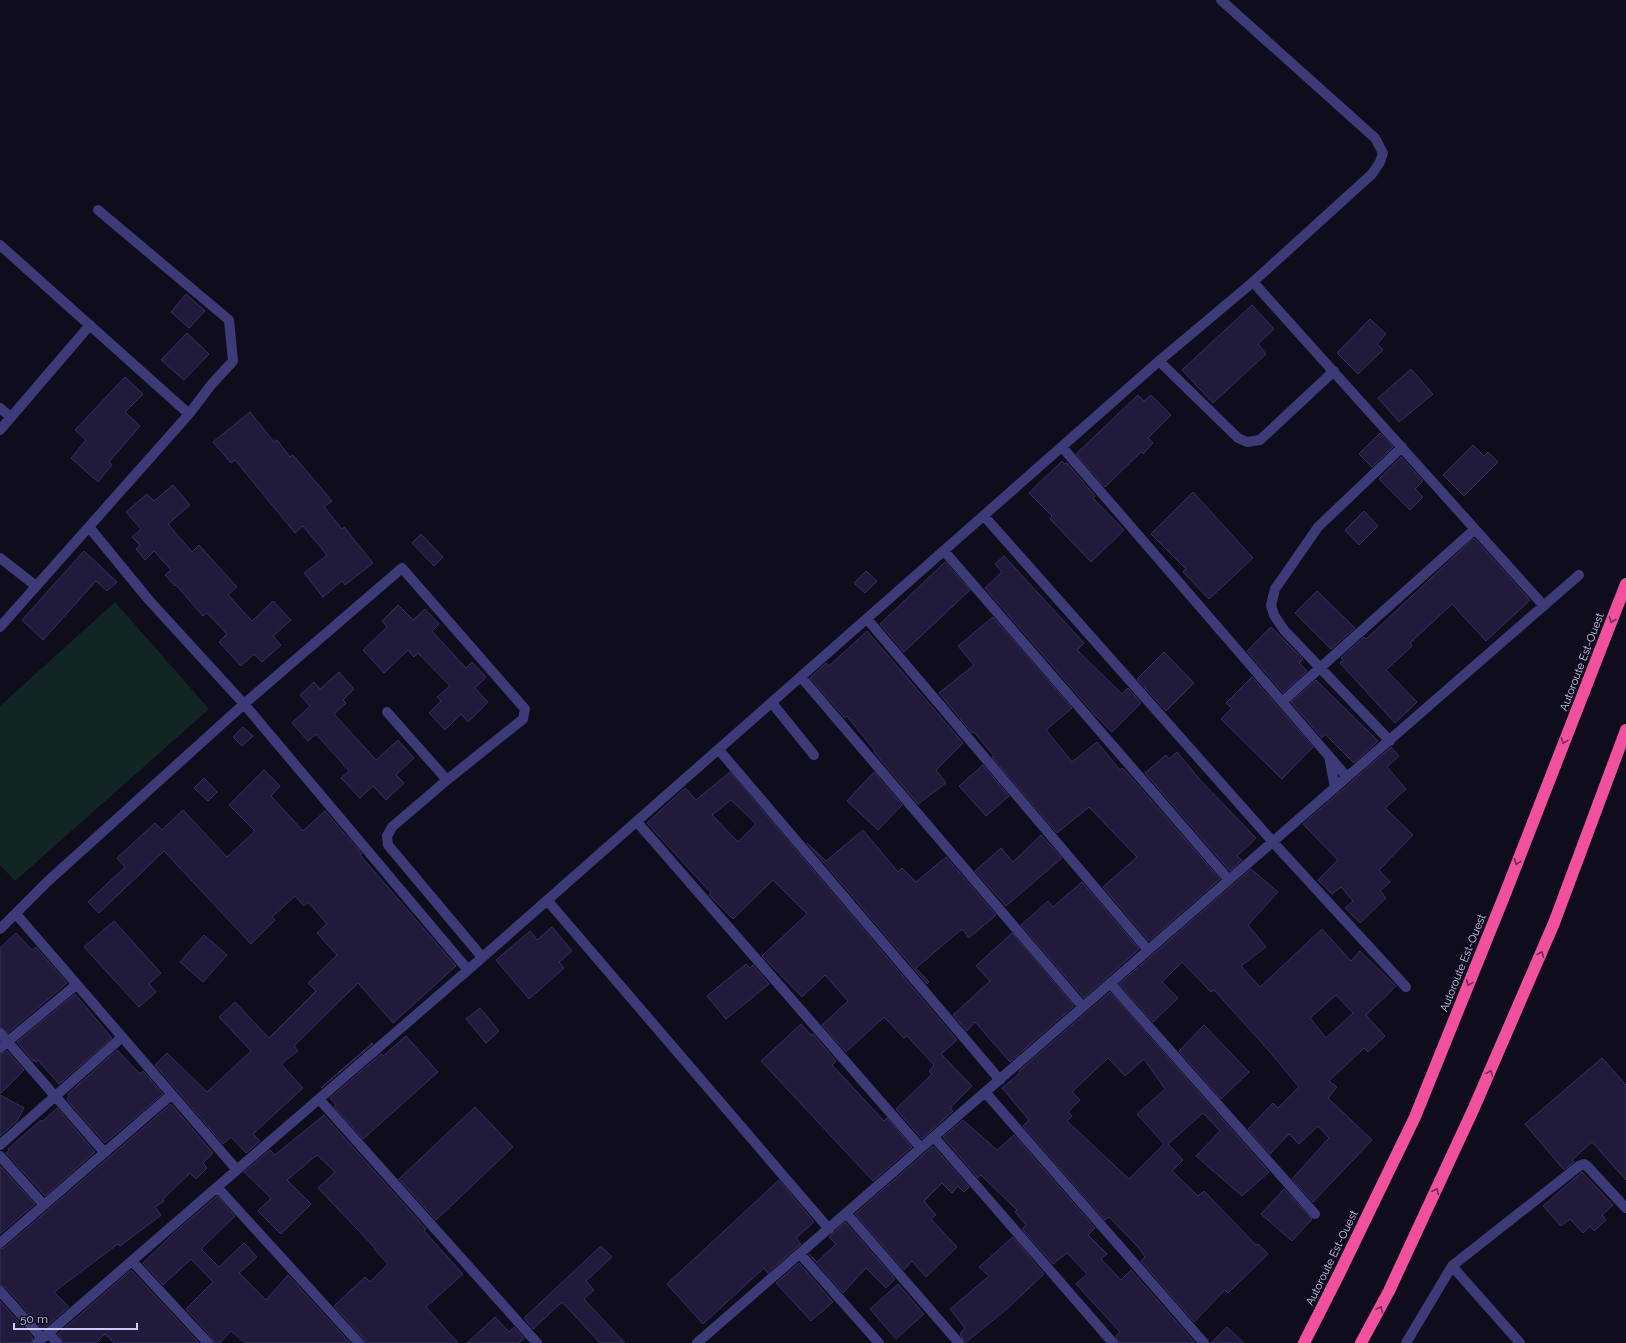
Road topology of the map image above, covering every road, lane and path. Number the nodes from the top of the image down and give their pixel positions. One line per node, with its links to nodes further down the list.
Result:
1 (1221, 0): 4 (street)
2 (98, 210): 9 (street)
3 (0, 245): 5 (street)
4 (1253, 282): 6 (street); 7 (street)
5 (90, 325): 9 (street); 10 (street)
6 (1159, 361): 7 (street); 12 (street)
7 (1334, 372): 13 (street)
8 (0, 408): 10 (street)
9 (189, 414): 15 (street)
10 (11, 417): 11 (street)
11 (0, 430)
12 (1062, 447): 14 (street); 27 (street)
13 (1402, 447): 16 (street); 25 (street)
14 (984, 516): 17 (street); 40 (street)
15 (89, 527): 21 (street); 29 (street)
16 (1475, 529): 22 (street); 25 (street)
17 (944, 551): 23 (street); 41 (street)
18 (0, 558): 21 (street)
19 (1579, 576): 22 (street)
20 (1626, 584): 88 (highway, Autoroute Est-Ouest, one-way to 88)
21 (36, 586): 24 (street)
22 (1544, 606): 32 (street)
23 (867, 619): 26 (street); 45 (street)
24 (0, 627)
25 (1320, 668): 27 (street); 32 (street)
26 (801, 677): 28 (street); 51 (street)
27 (1282, 702): 35 (street)
28 (772, 703): 33 (street); 34 (street)
29 (244, 704): 37 (street); 43 (street); 47 (street)
30 (388, 712): 37 (street)
31 (1626, 730): 89 (highway, one-way to 31)
32 (1390, 741): 36 (street)
33 (719, 750): 39 (street); 56 (street)
34 (814, 754)
35 (1329, 756): 36 (street); 38 (street)
36 (1347, 777): 38 (street)
37 (448, 780): 46 (street)
38 (1335, 788): 40 (street)
39 (637, 822): 42 (street); 63 (street)
40 (1273, 842): 41 (street); 50 (street)
41 (1229, 880): 45 (street)
42 (548, 900): 46 (street); 72 (street)
43 (16, 914): 44 (street); 49 (street)
44 (0, 929)
45 (1148, 950): 48 (street)
46 (482, 957): 47 (street)
47 (468, 970): 60 (street)
48 (1110, 983): 51 (street); 71 (street)
49 (76, 985): 53 (street); 54 (street)
50 (1406, 988)
51 (1083, 1007): 56 (street)
52 (0, 1033): 54 (street)
53 (121, 1038): 58 (street); 59 (street)
54 (8, 1041): 55 (street); 59 (street)
55 (0, 1048)
56 (1000, 1080): 57 (street)
57 (985, 1092): 61 (street); 87 (street)
58 (171, 1094): 64 (street); 66 (street)
59 (56, 1096): 62 (street); 64 (street)
60 (319, 1099): 66 (street); 82 (street)
61 (934, 1137): 63 (street); 86 (street)
62 (0, 1145)
63 (921, 1148): 70 (street)
64 (104, 1152): 68 (street)
65 (0, 1156): 68 (street)
66 (237, 1170): 67 (street)
67 (218, 1187): 75 (street); 81 (street)
68 (44, 1205): 73 (street)
69 (1626, 1208): 76 (street)
70 (846, 1213): 72 (street); 85 (street)
71 (1315, 1214)
72 (829, 1229): 74 (street)
73 (0, 1243)
74 (800, 1254): 83 (street); 84 (street)
75 (132, 1261): 78 (street); 80 (street)
76 (1452, 1266): 90 (street); 91 (street)
77 (0, 1291): 78 (street)
78 (43, 1338): 79 (street)
79 (58, 1343)
80 (208, 1343)
81 (359, 1343)
82 (537, 1343)
83 (698, 1343)
84 (879, 1343)
85 (959, 1343)
86 (1113, 1343)
87 (1204, 1343)
88 (1304, 1343)
89 (1362, 1343)
90 (1406, 1343)
91 (1520, 1343)

